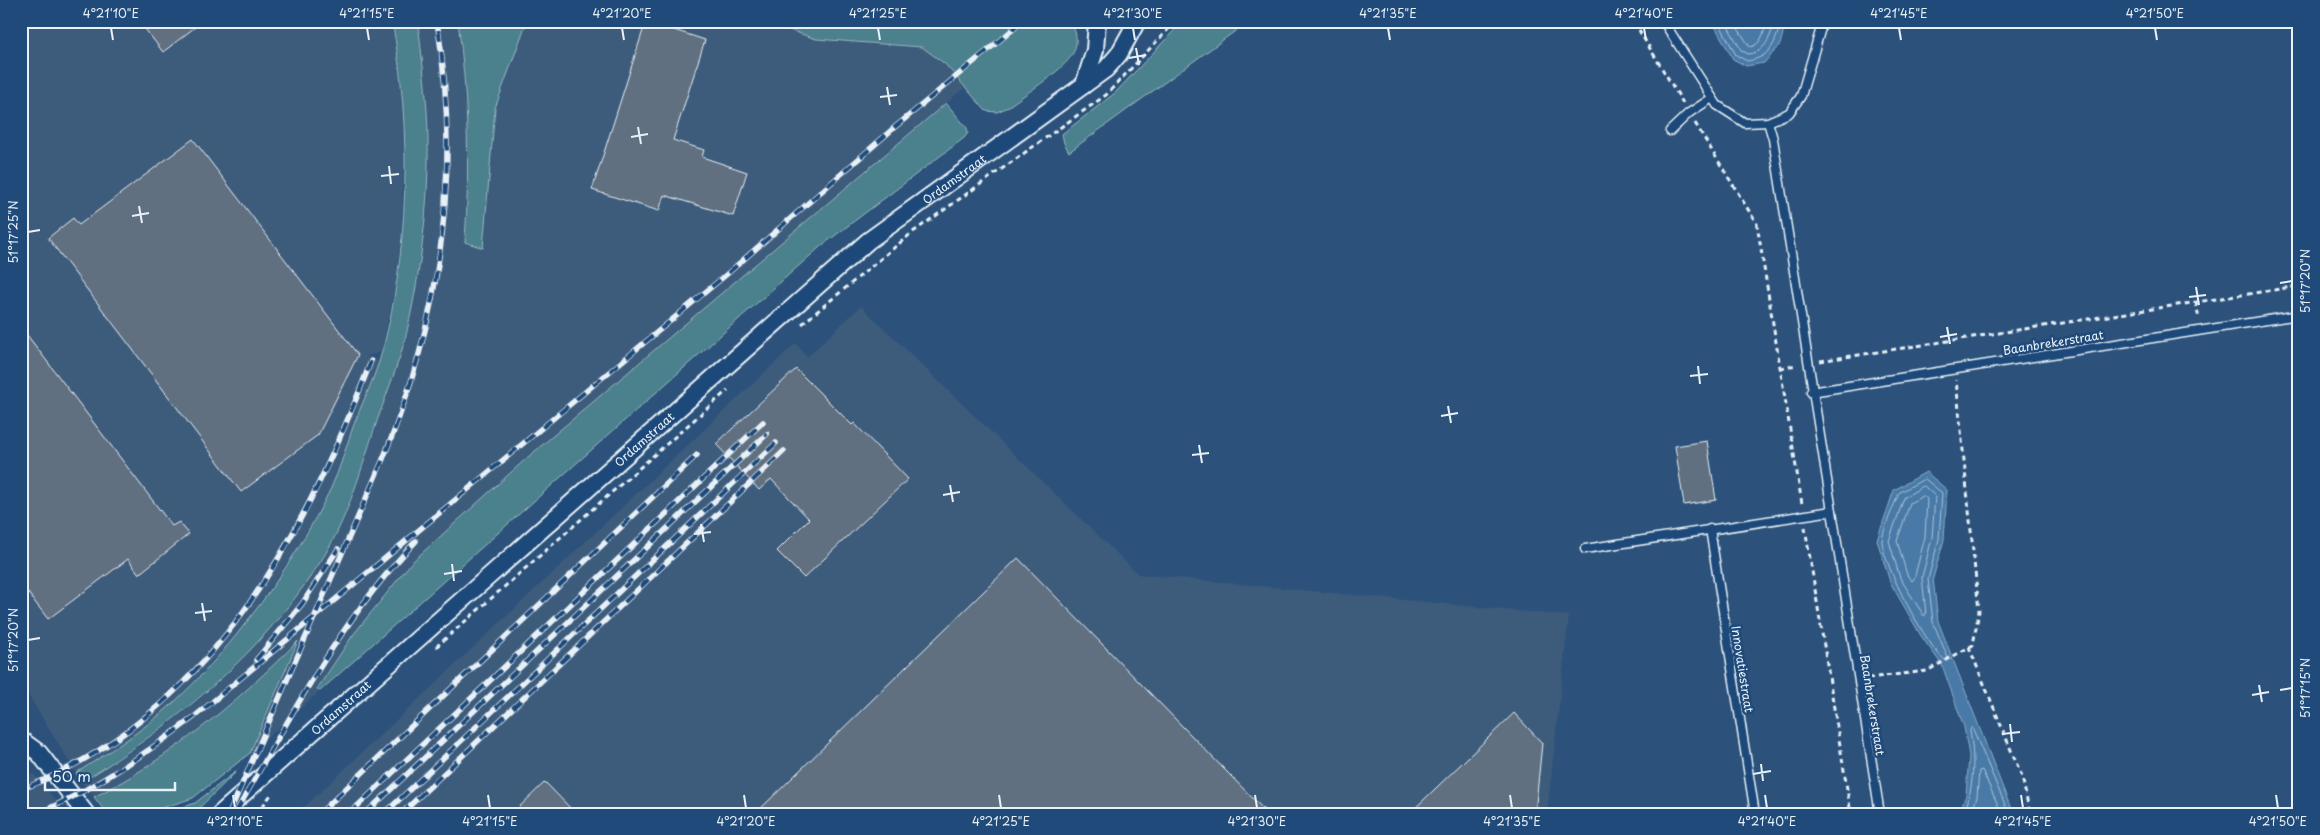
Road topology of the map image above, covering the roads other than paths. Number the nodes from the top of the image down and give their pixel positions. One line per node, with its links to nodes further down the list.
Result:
1 (1097, 21): 5 (street)
2 (1137, 21): 5 (street, Ordamstraat)
3 (1666, 21): 6 (lane)
4 (1823, 21): 7 (lane)
5 (1084, 85): 16 (street, Ordamstraat)
6 (1712, 98): 7 (lane); 8 (lane)
7 (1768, 122): 10 (lane, Baanbrekerstraat)
8 (1670, 131)
9 (2299, 315): 10 (lane, Baanbrekerstraat)
10 (1811, 392): 11 (lane, Baanbrekerstraat)
11 (1832, 511): 12 (lane); 18 (lane, Baanbrekerstraat)
12 (1710, 529): 13 (lane); 17 (lane, Innovatiestraat)
13 (1585, 549)
14 (21, 740): 15 (street)
15 (86, 814)
16 (220, 814)
17 (1755, 814)
18 (1880, 814)

